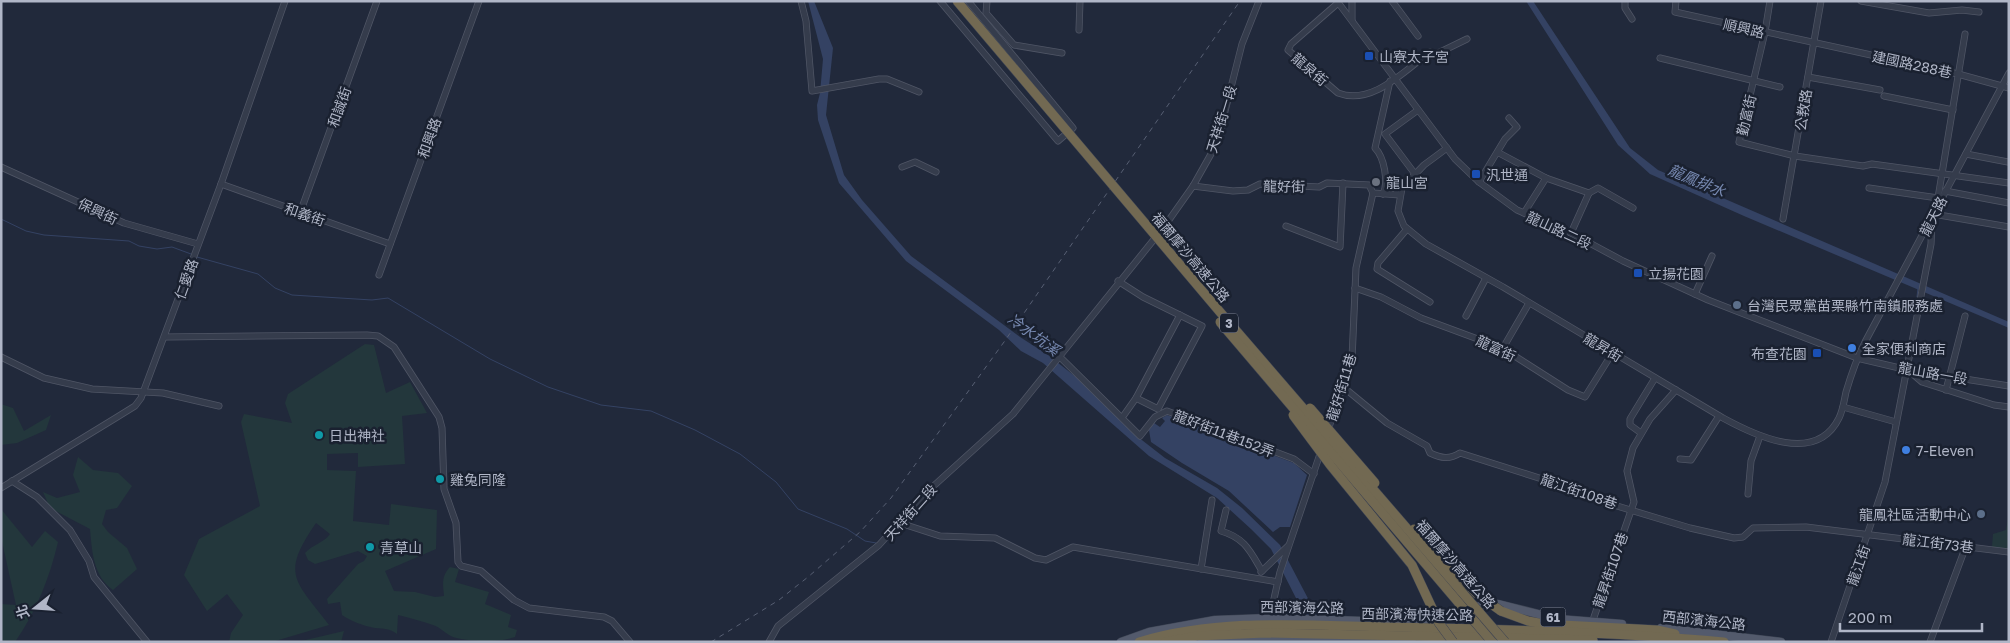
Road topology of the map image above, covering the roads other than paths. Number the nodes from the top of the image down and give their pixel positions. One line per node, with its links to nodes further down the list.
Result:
1 (285, 1): 63 (street, 仁愛路)
2 (377, 1): 76 (street, 和誠街)
3 (479, 1): 85 (street, 和興路)
4 (801, 1): 44 (street)
5 (940, 1): 26 (street)
6 (949, 1): 113 (highway, 福爾摩沙高速公路 / 3, bridge)
7 (957, 1): 94 (highway, 福爾摩沙高速公路 / 3, bridge)
8 (968, 1): 21 (street)
9 (987, 1): 31 (street)
10 (1080, 1): 24 (street)
11 (1259, 1): 65 (street, 天祥街一段)
12 (1352, 1): 23 (street)
13 (1392, 1): 28 (street)
14 (1625, 1): 22 (street)
15 (1676, 1): 25 (street, 順興路)
16 (1770, 1): 25 (street, 勤富街)
17 (1821, 1): 30 (street, 公教路)
18 (1861, 1): 20 (street)
19 (1337, 2): 23 (street, 龍山路二段); 37 (street, 龍泉街)
20 (1979, 12)
21 (982, 18): 26 (street); 35 (street)
22 (1632, 19)
23 (1352, 20): 37 (street, 龍山路二段)
24 (1079, 30)
25 (1765, 32): 30 (street, 順興路); 38 (street, 勤富街)
26 (967, 33): 42 (street)
27 (1965, 34): 34 (street)
28 (1418, 36)
29 (1467, 39): 37 (street)
30 (1814, 43): 34 (street, 建國路288巷); 36 (street, 公教路)
31 (1062, 53)
32 (1660, 58): 38 (street)
33 (2009, 73): 39 (street, 龍天路)
34 (1958, 74): 39 (street, 建國路288巷); 47 (street)
35 (1030, 76): 42 (street); 42 (street)
36 (1808, 77): 43 (street); 52 (street, 公教路)
37 (1393, 80): 46 (street, 龍山路二段); 70 (street)
38 (1753, 81): 40 (street); 52 (street, 勤富街)
39 (2002, 85): 41 (street, 建國路288巷); 51 (street, 龍天路)
40 (1780, 87)
41 (2009, 88)
42 (1015, 90)
43 (1880, 90)
44 (919, 92)
45 (1884, 96): 47 (street)
46 (1418, 110): 49 (street, 龍山路二段); 58 (street)
47 (1952, 110): 57 (street)
48 (1508, 118): 50 (street)
49 (1447, 148): 58 (street); 61 (street, 龍山路二段)
50 (1498, 153): 60 (street); 61 (street)
51 (1966, 154): 53 (street); 59 (street, 龍天路)
52 (1795, 156): 57 (street); 78 (street, 公教路)
53 (2008, 162)
54 (1, 167): 84 (street, 保興街)
55 (902, 167): 56 (street)
56 (936, 172)
57 (1943, 172): 59 (street); 72 (street)
58 (1415, 174): 71 (street)
59 (1955, 174): 62 (street); 67 (street, 龍天路)
60 (1546, 178): 68 (street); 77 (street)
61 (1479, 182): 77 (street, 龍山路二段)
62 (2009, 182)
63 (221, 184): 76 (street, 和義街); 84 (street, 仁愛路)
64 (1343, 184): 65 (street, 龍好街); 69 (street, 龍好街); 80 (street)
65 (1193, 186): 89 (street, 天祥街一段)
66 (1869, 188): 72 (street)
67 (1946, 191): 73 (street); 74 (street, 龍天路)
68 (1588, 192): 75 (street); 83 (street)
69 (1373, 193): 70 (street, 龍好街); 90 (street, 龍好街11巷)
70 (1383, 194): 71 (street, 龍好街)
71 (1400, 195): 82 (street)
72 (1938, 198): 74 (street)
73 (2009, 203)
74 (1937, 207): 79 (street, 龍天路); 81 (street)
75 (1633, 208)
76 (300, 213): 85 (street, 和義街)
77 (1524, 213): 83 (street, 龍山路二段)
78 (1783, 219)
79 (1932, 219): 103 (street, 龍天路); 104 (street, 龍江街)
80 (1286, 226)
81 (2009, 226)
82 (1407, 229): 88 (street, 龍昇街); 92 (street)
83 (1570, 233): 91 (street, 龍山路二段)
84 (198, 244): 98 (street, 仁愛路)
85 (390, 244): 87 (street, 和興路)
86 (1712, 256): 91 (street)
87 (379, 275)
88 (1486, 278): 93 (street, 龍昇街); 96 (street)
89 (1118, 281): 95 (street); 102 (street)
90 (1355, 288): 99 (street, 龍富街); 107 (street, 龍好街11巷)
91 (1695, 294): 103 (street, 龍山路二段)
92 (1430, 302)
93 (1529, 303): 99 (street); 100 (street, 龍昇街)
94 (1220, 312): 143 (highway, bridge); 154 (highway, 福爾摩沙高速公路 / 3, bridge)
95 (1180, 315): 112 (street); 112 (street)
96 (1466, 316)
97 (1964, 316): 105 (street)
98 (165, 337): 111 (street, 仁愛路); 145 (street)
99 (1503, 348): 100 (street, 龍富街)
100 (1613, 352): 106 (street, 龍昇街)
101 (1, 357): 111 (street)
102 (1058, 358): 123 (street, 龍好街11巷152弄); 130 (street, 天祥街二段)
103 (1857, 358): 104 (street, 龍山路一段); 115 (street, 龍昇街)
104 (1908, 370): 105 (street, 龍山路一段); 110 (street); 119 (street, 龍江街)
105 (1949, 376): 108 (street, 龍山路一段); 110 (street)
106 (1655, 378): 109 (street, 龍昇街); 120 (street)
107 (1342, 386): 123 (street, 龍好街11巷); 128 (street, 龍江街108巷)
108 (2009, 386)
109 (1676, 390): 118 (street, 龍昇街); 120 (street, 龍昇街107巷)
110 (1946, 390): 116 (street)
111 (144, 393): 114 (street); 124 (street, 仁愛路)
112 (1136, 398): 117 (street)
113 (1288, 403): 152 (highway, bridge); 153 (highway, 福爾摩沙高速公路 / 3, bridge)
114 (218, 406)
115 (1843, 407): 119 (street); 121 (street, 龍昇街)
116 (2009, 407)
117 (1124, 415)
118 (1719, 416): 121 (street, 龍昇街); 122 (street)
119 (1896, 422): 131 (street, 龍江街)
120 (1641, 433): 128 (street, 龍昇街107巷)
121 (1760, 436): 126 (street)
122 (1680, 459)
123 (1314, 474): 133 (street, 龍好街11巷)
124 (12, 481): 125 (street, 仁愛路); 144 (street)
125 (1, 488)
126 (1748, 494)
127 (1212, 500): 135 (street)
128 (1632, 509): 131 (street, 龍江街108巷); 139 (street, 龍昇街107巷)
129 (1226, 510): 136 (street)
130 (900, 523): 135 (street); 146 (street, 天祥街二段)
131 (1868, 535): 132 (street, 龍江街73巷); 158 (street, 龍江街)
132 (1966, 546): 134 (street, 龍江街73巷); 159 (street)
133 (1287, 549): 136 (street); 138 (street, 龍好街11巷)
134 (2009, 552)
135 (1200, 569): 137 (street)
136 (1262, 572): 137 (street)
137 (1256, 578): 138 (street)
138 (1278, 582): 141 (street, 龍好街11巷)
139 (1594, 617)
140 (1331, 623): 141 (highway, 西部濱海快速公路 / 61); 143 (highway, 西部濱海快速公路 / 61); 157 (main road, 西部濱海公路 / 61)
141 (1265, 631): 142 (highway, 西部濱海快速公路 / 61); 147 (main road, 西部濱海公路 / 61); 148 (highway, 西部濱海快速公路 / 61); 149 (highway, 西部濱海快速公路 / 61); 150 (main road, 61)
142 (1344, 637): 151 (main road, 61); 155 (highway, 西部濱海快速公路 / 61)
143 (1710, 640): 156 (highway, 西部濱海快速公路 / 61)
144 (146, 642)
145 (630, 642)
146 (769, 642)
147 (1121, 642)
148 (1139, 642)
149 (1164, 642)
150 (1202, 642)
151 (1412, 642)
152 (1453, 642)
153 (1492, 642)
154 (1505, 642)
155 (1624, 642)
156 (1724, 642)
157 (1781, 642)
158 (1831, 642)
159 (1930, 642)

